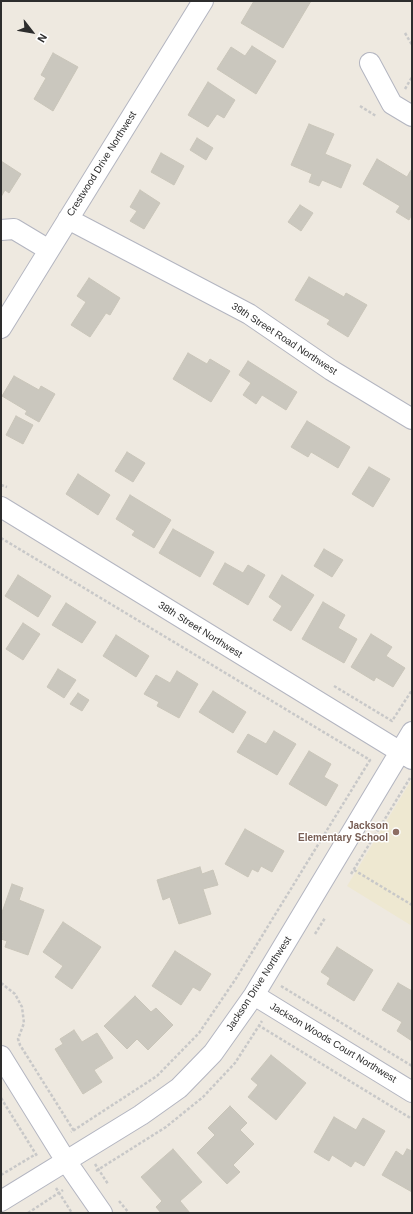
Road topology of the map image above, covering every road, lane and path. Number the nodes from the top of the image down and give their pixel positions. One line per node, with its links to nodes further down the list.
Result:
1 (203, 1): 8 (street, Crestwood Drive Northwest)
2 (405, 32): 3 (path)
3 (412, 45)
4 (370, 62): 7 (street)
5 (412, 77): 6 (path)
6 (404, 91)
7 (412, 116)
8 (68, 219): 10 (street, Crestwood Drive Northwest); 13 (street, 39th Street Road Northwest)
9 (1, 230): 10 (street)
10 (49, 250): 11 (street, Crestwood Drive Northwest)
11 (8, 300): 12 (street, Crestwood Drive Northwest)
12 (1, 328)
13 (412, 419)
14 (1, 507): 19 (street, 38th Street Northwest)
15 (1, 538): 31 (path)
16 (412, 690): 17 (path)
17 (392, 721)
18 (412, 732): 19 (street, Jackson Drive Northwest)
19 (406, 756): 24 (street, Jackson Drive Northwest)
20 (354, 870): 21 (path)
21 (412, 905)
22 (277, 982): 27 (path)
23 (1, 983): 31 (path)
24 (254, 995): 28 (street, Jackson Woods Court Northwest); 37 (street, Jackson Drive Northwest)
25 (252, 1021): 30 (path)
26 (1, 1056): 37 (street)
27 (412, 1066)
28 (412, 1092)
29 (1, 1098): 35 (path)
30 (412, 1119)
31 (74, 1130): 32 (path); 33 (path)
32 (68, 1134)
33 (77, 1135)
34 (42, 1150): 35 (path)
35 (36, 1154): 36 (path); 39 (path)
36 (39, 1160)
37 (66, 1161): 45 (street, Jackson Drive Northwest); 48 (street)
38 (94, 1162): 41 (path)
39 (1, 1175)
40 (55, 1186): 43 (path)
41 (109, 1186)
42 (67, 1188): 43 (path)
43 (59, 1193): 46 (path); 47 (path)
44 (117, 1198): 49 (path)
45 (1, 1201)
46 (28, 1213)
47 (72, 1213)
48 (102, 1213)
49 (129, 1213)

